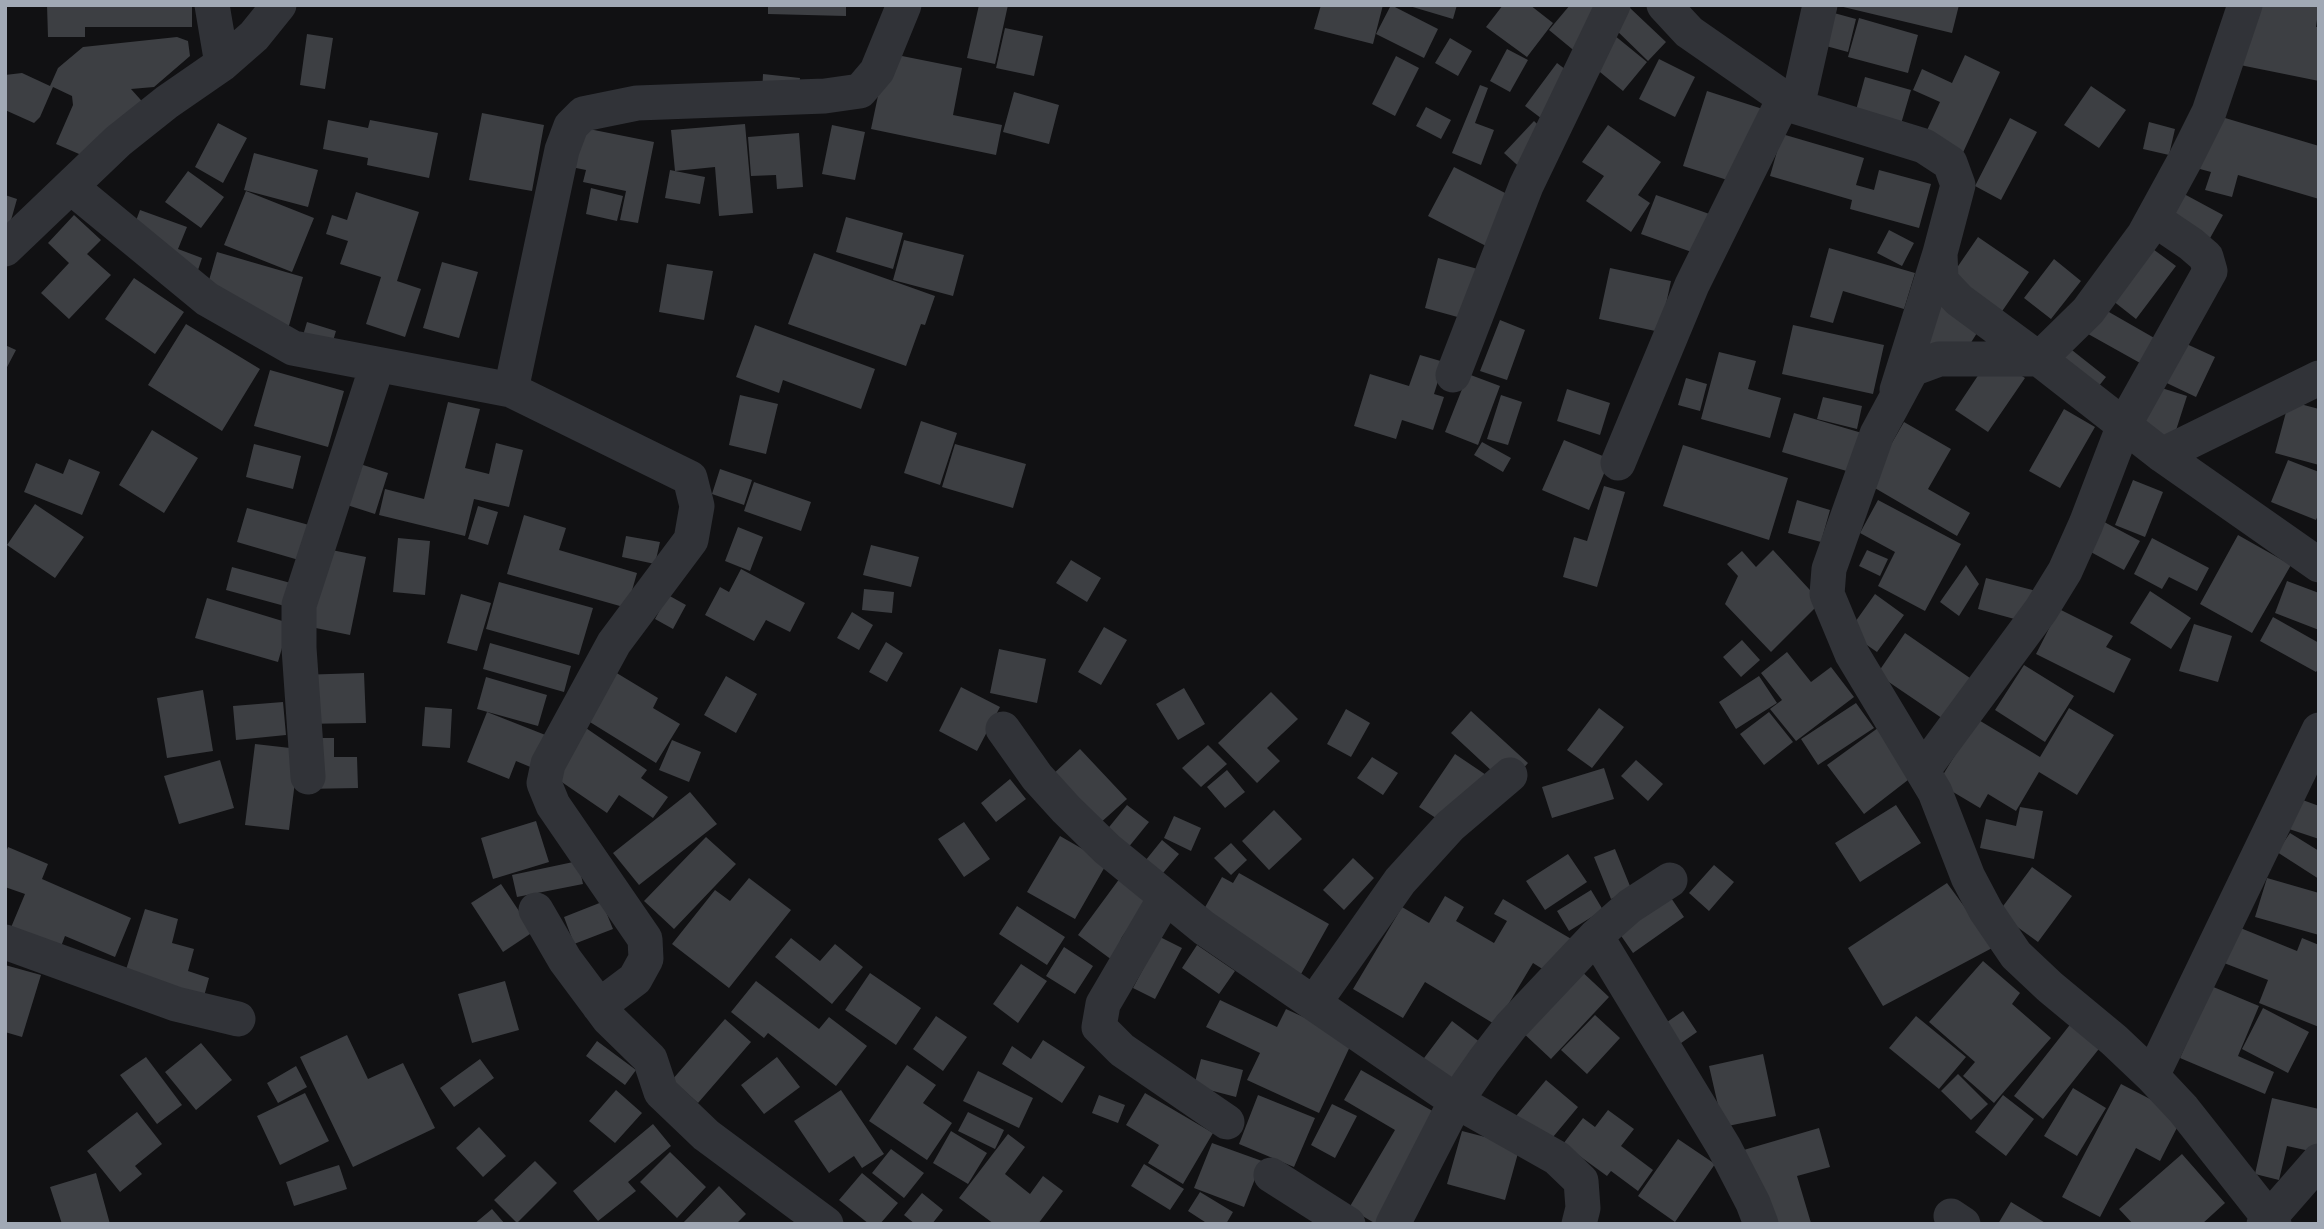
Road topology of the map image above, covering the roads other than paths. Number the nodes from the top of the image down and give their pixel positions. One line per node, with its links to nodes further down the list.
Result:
1 (212, 5): 8 (street)
2 (279, 5): 8 (street)
3 (904, 5): 18 (street)
4 (1613, 5): 16 (street)
5 (1664, 5): 9 (street)
6 (1820, 5): 9 (street)
7 (2245, 5): 11 (street)
8 (222, 64): 10 (street)
9 (1791, 103): 13 (street); 22 (street)
10 (71, 187): 12 (street); 15 (street)
11 (2154, 219): 14 (street); 20 (street)
12 (5, 249)
13 (1940, 253): 14 (street); 19 (street)
14 (2039, 359): 19 (street); 20 (street)
15 (377, 366): 18 (street); 28 (street)
16 (1453, 375)
17 (2319, 378): 21 (street)
18 (511, 390): 35 (street)
19 (1893, 402): 26 (street)
20 (2124, 425): 21 (street); 26 (street)
21 (2162, 455): 23 (street)
22 (1618, 463)
23 (2316, 553)
24 (1003, 729): 30 (street)
25 (2319, 730): 37 (street)
26 (1923, 770): 37 (street)
27 (1510, 775): 34 (street)
28 (308, 777)
29 (1670, 880): 32 (street)
30 (1165, 898): 34 (street); 39 (street)
31 (536, 910): 35 (street)
32 (1596, 936): 38 (street); 47 (street)
33 (5, 942): 36 (street)
34 (1314, 1003): 38 (street)
35 (599, 1006): 43 (street)
36 (238, 1019)
37 (2152, 1076): 42 (street)
38 (1456, 1101): 45 (street); 46 (street)
39 (1227, 1122)
40 (2319, 1161): 42 (street)
41 (1271, 1175): 44 (street)
42 (2269, 1222)
43 (826, 1224)
44 (1348, 1224)
45 (1393, 1224)
46 (1579, 1224)
47 (1761, 1224)

